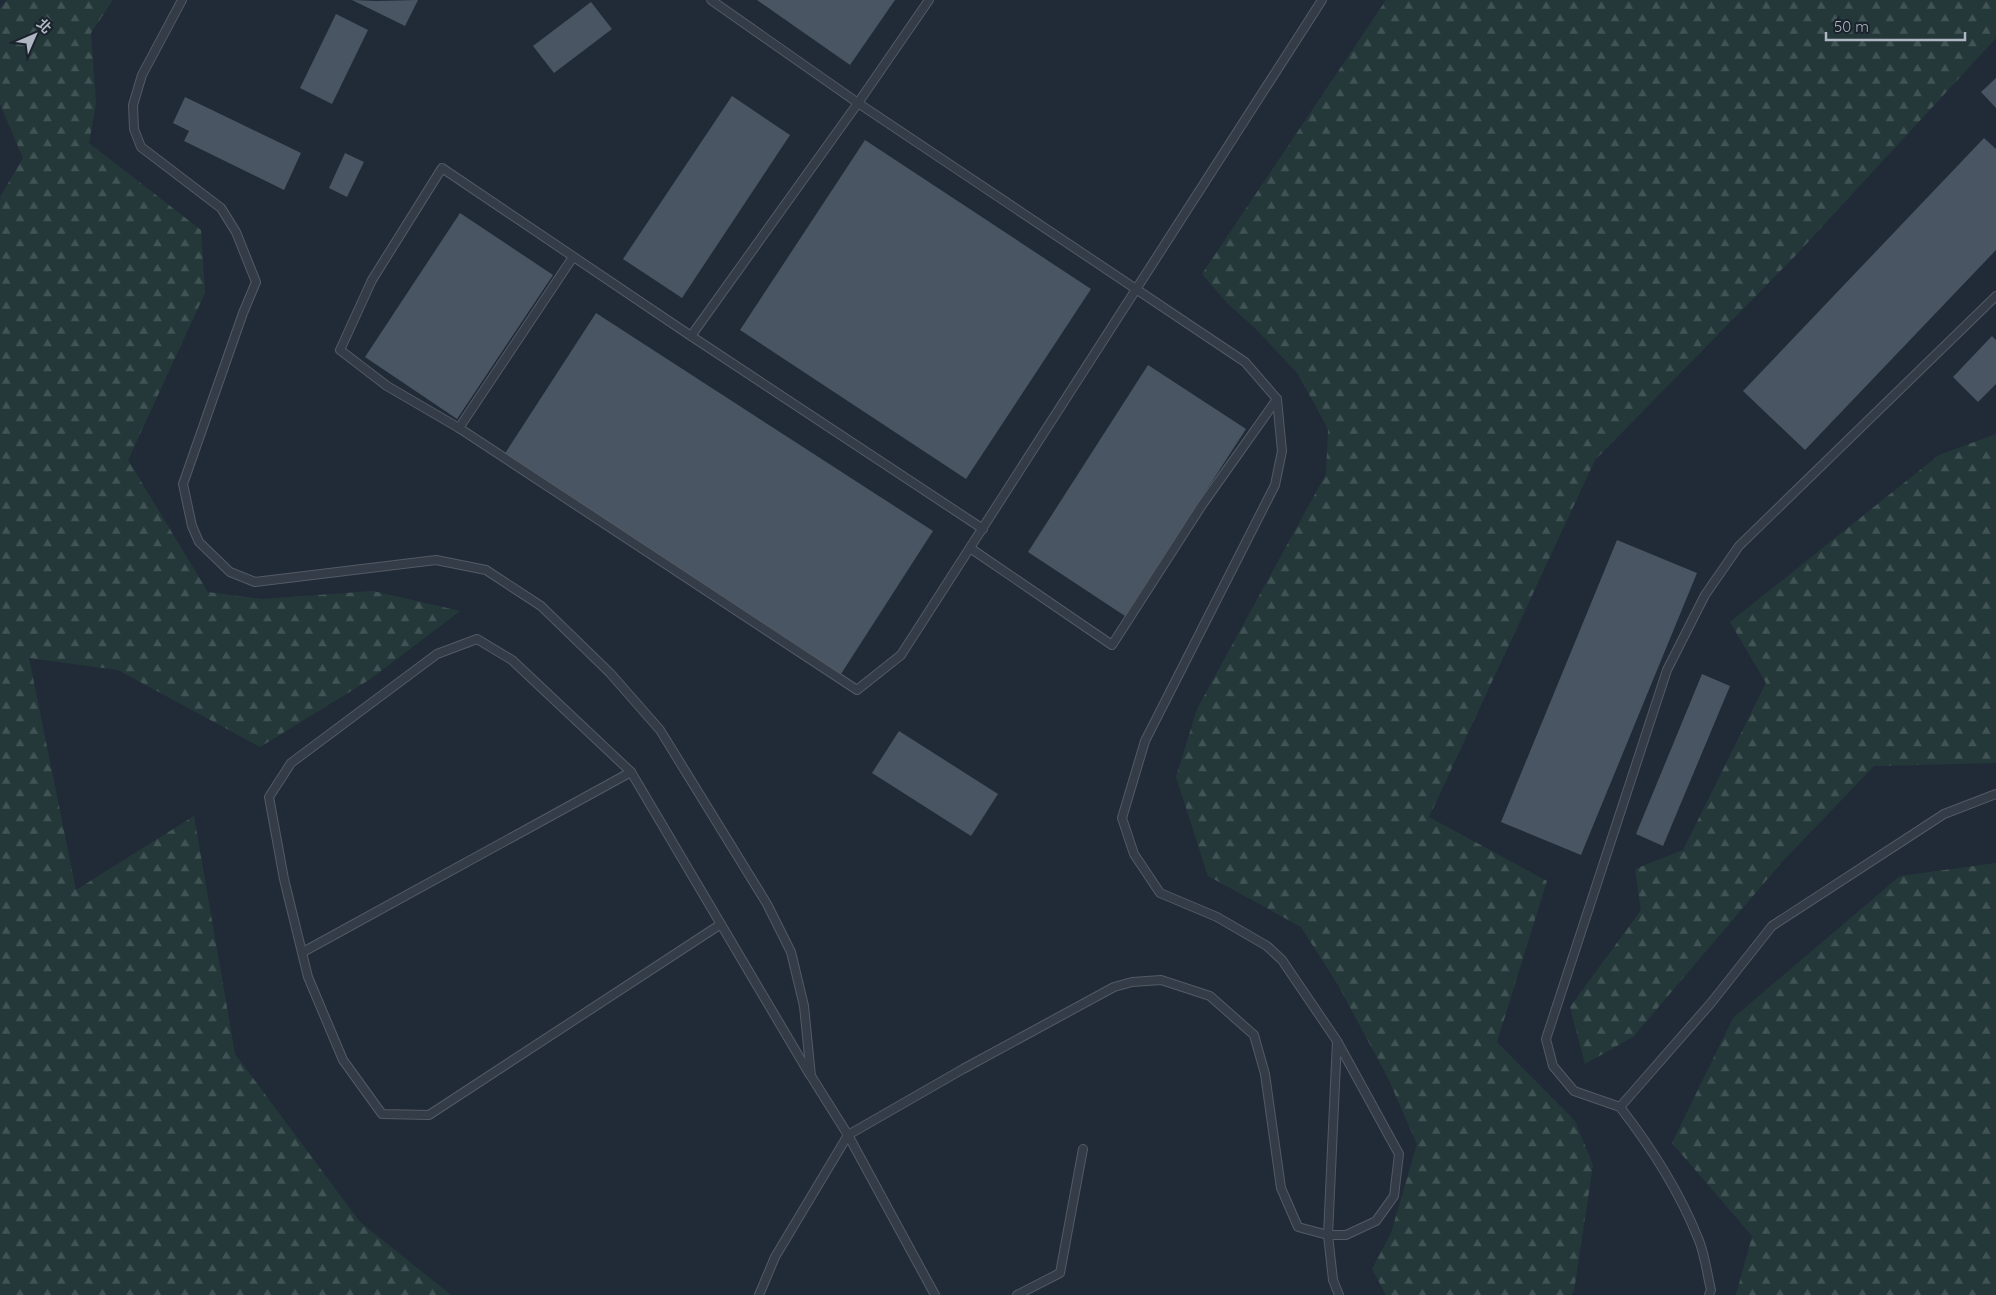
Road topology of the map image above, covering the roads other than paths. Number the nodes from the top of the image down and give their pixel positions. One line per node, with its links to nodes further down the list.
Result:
1 (182, 0): 19 (lane)
2 (711, 0): 5 (lane)
3 (929, 0): 5 (lane)
4 (1322, 0): 7 (lane)
5 (858, 103): 7 (lane); 9 (lane)
6 (572, 257): 9 (lane); 11 (lane); 11 (lane)
7 (1136, 290): 10 (lane); 12 (lane)
8 (1996, 296): 20 (lane)
9 (691, 336): 12 (lane)
10 (1277, 399): 13 (lane); 18 (lane)
11 (459, 428): 13 (lane)
12 (983, 529): 13 (lane)
13 (970, 548)
14 (631, 772): 16 (lane); 17 (lane); 17 (lane)
15 (1996, 794): 20 (lane)
16 (720, 924): 17 (lane); 19 (lane)
17 (303, 952)
18 (1337, 1041): 23 (lane); 23 (lane)
19 (811, 1076): 21 (lane)
20 (1620, 1107): 28 (lane)
21 (848, 1135): 23 (lane); 24 (lane); 25 (lane)
22 (1083, 1148): 26 (lane)
23 (1328, 1235): 27 (lane)
24 (759, 1295)
25 (935, 1295)
26 (1017, 1295)
27 (1339, 1295)
28 (1710, 1295)

